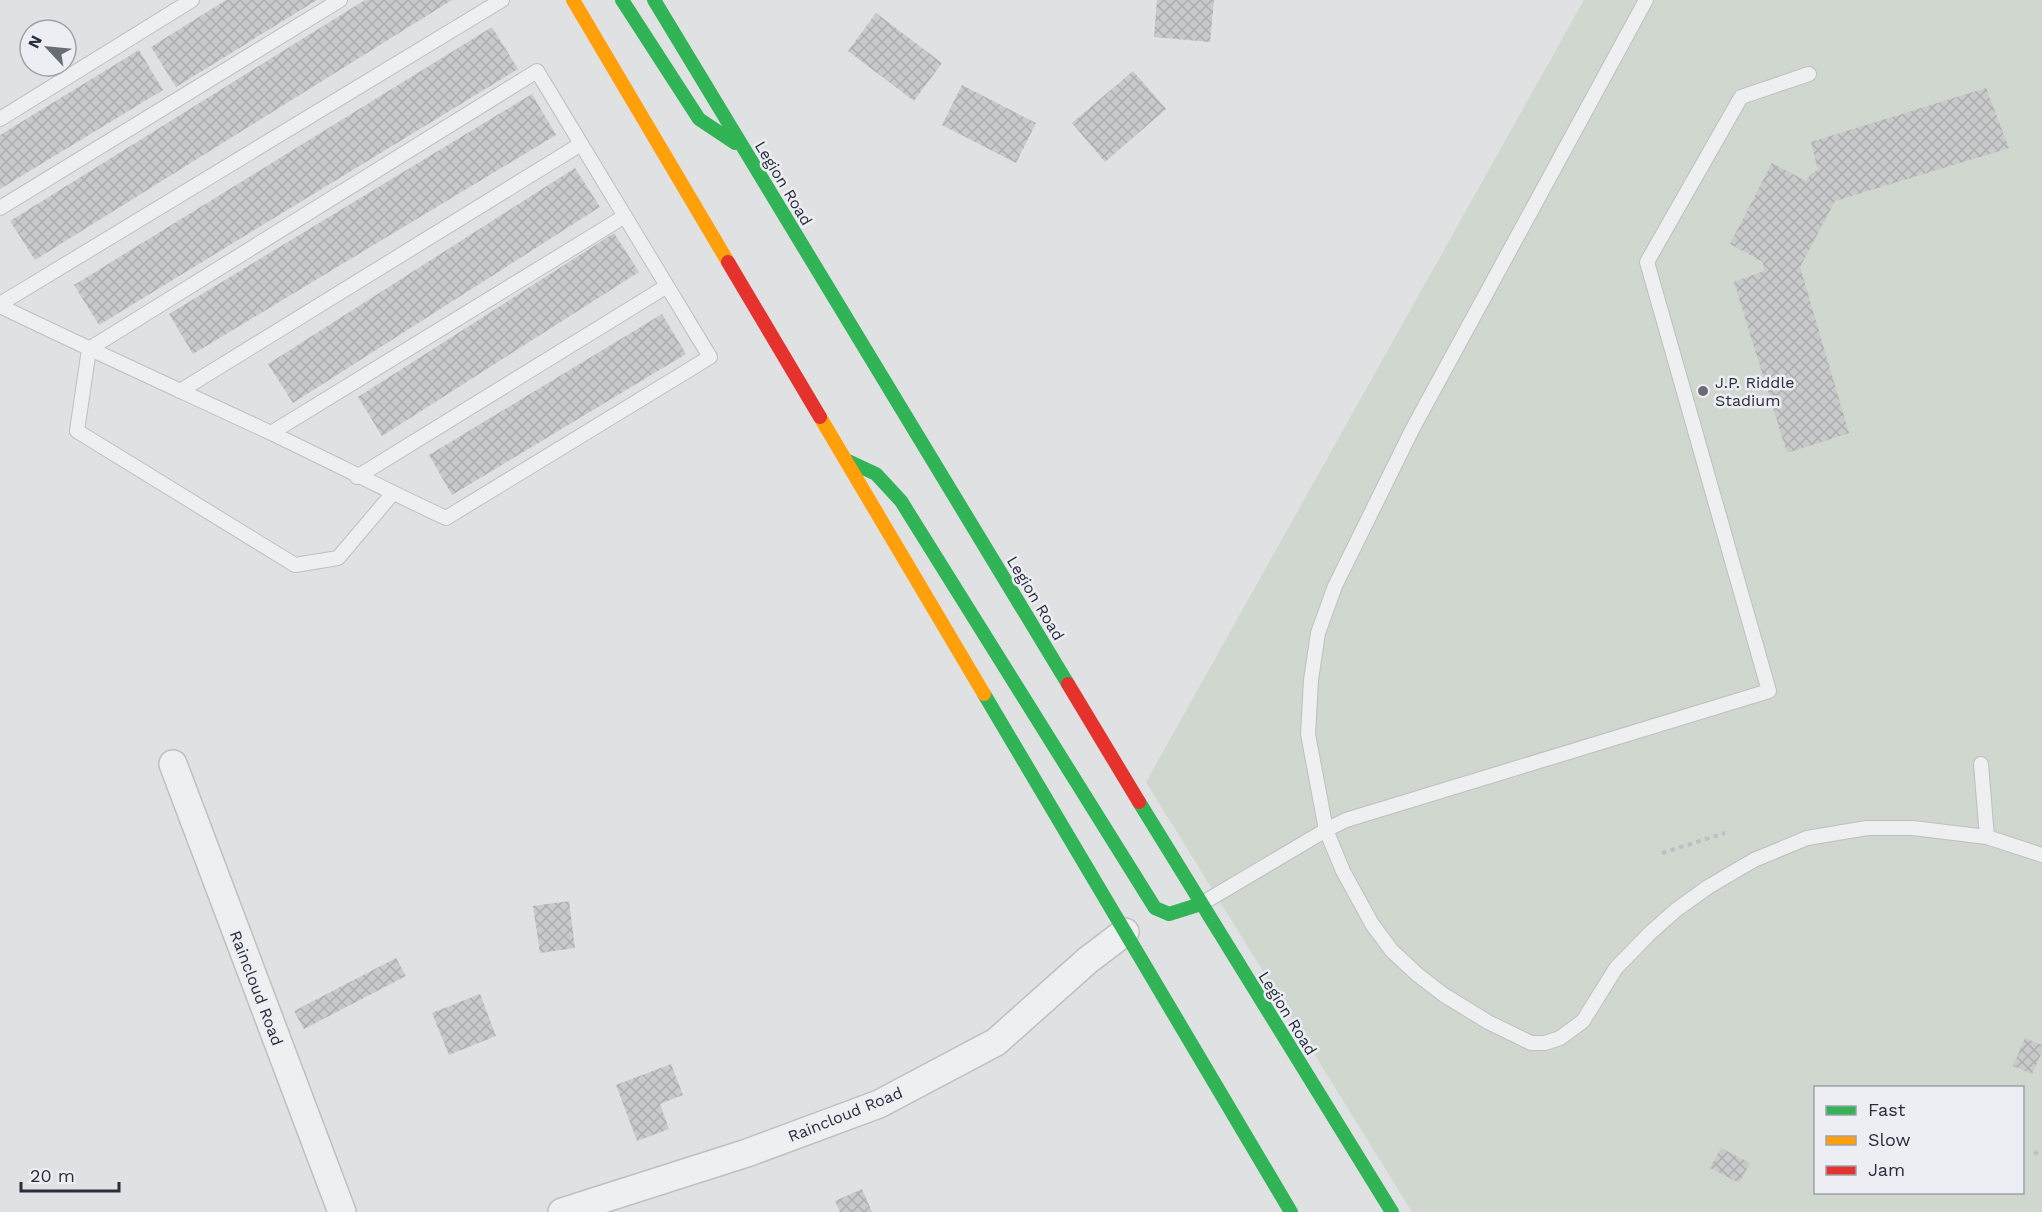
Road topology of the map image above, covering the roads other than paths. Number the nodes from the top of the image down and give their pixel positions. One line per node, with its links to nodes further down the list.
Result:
1 (192, 0): 9 (lane)
2 (340, 0): 12 (lane)
3 (502, 0): 15 (lane)
4 (573, 0): 19 (main road)
5 (622, 0): 11 (main road)
6 (654, 0): 11 (main road, Legion Road)
7 (1646, 0): 24 (lane)
8 (1809, 74): 24 (lane)
9 (0, 119)
10 (581, 144): 13 (lane); 16 (lane); 17 (lane)
11 (744, 149): 27 (main road, Legion Road)
12 (0, 208)
13 (625, 216): 14 (lane); 18 (lane)
14 (667, 286): 20 (lane); 21 (lane)
15 (0, 305): 16 (lane)
16 (89, 349): 17 (lane); 21 (lane)
17 (180, 391): 18 (lane)
18 (270, 433): 20 (lane)
19 (844, 459): 27 (main road); 28 (main road)
20 (357, 477): 21 (lane)
21 (393, 494)
22 (173, 764): 29 (street, Raincloud Road)
23 (1981, 764): 25 (lane)
24 (1326, 830): 25 (lane); 27 (lane)
25 (1987, 837): 26 (lane)
26 (2042, 855)
27 (1201, 903): 32 (main road, Legion Road)
28 (1125, 932): 30 (street, Raincloud Road); 31 (main road)
29 (342, 1212)
30 (561, 1212)
31 (1291, 1212)
32 (1392, 1212)

